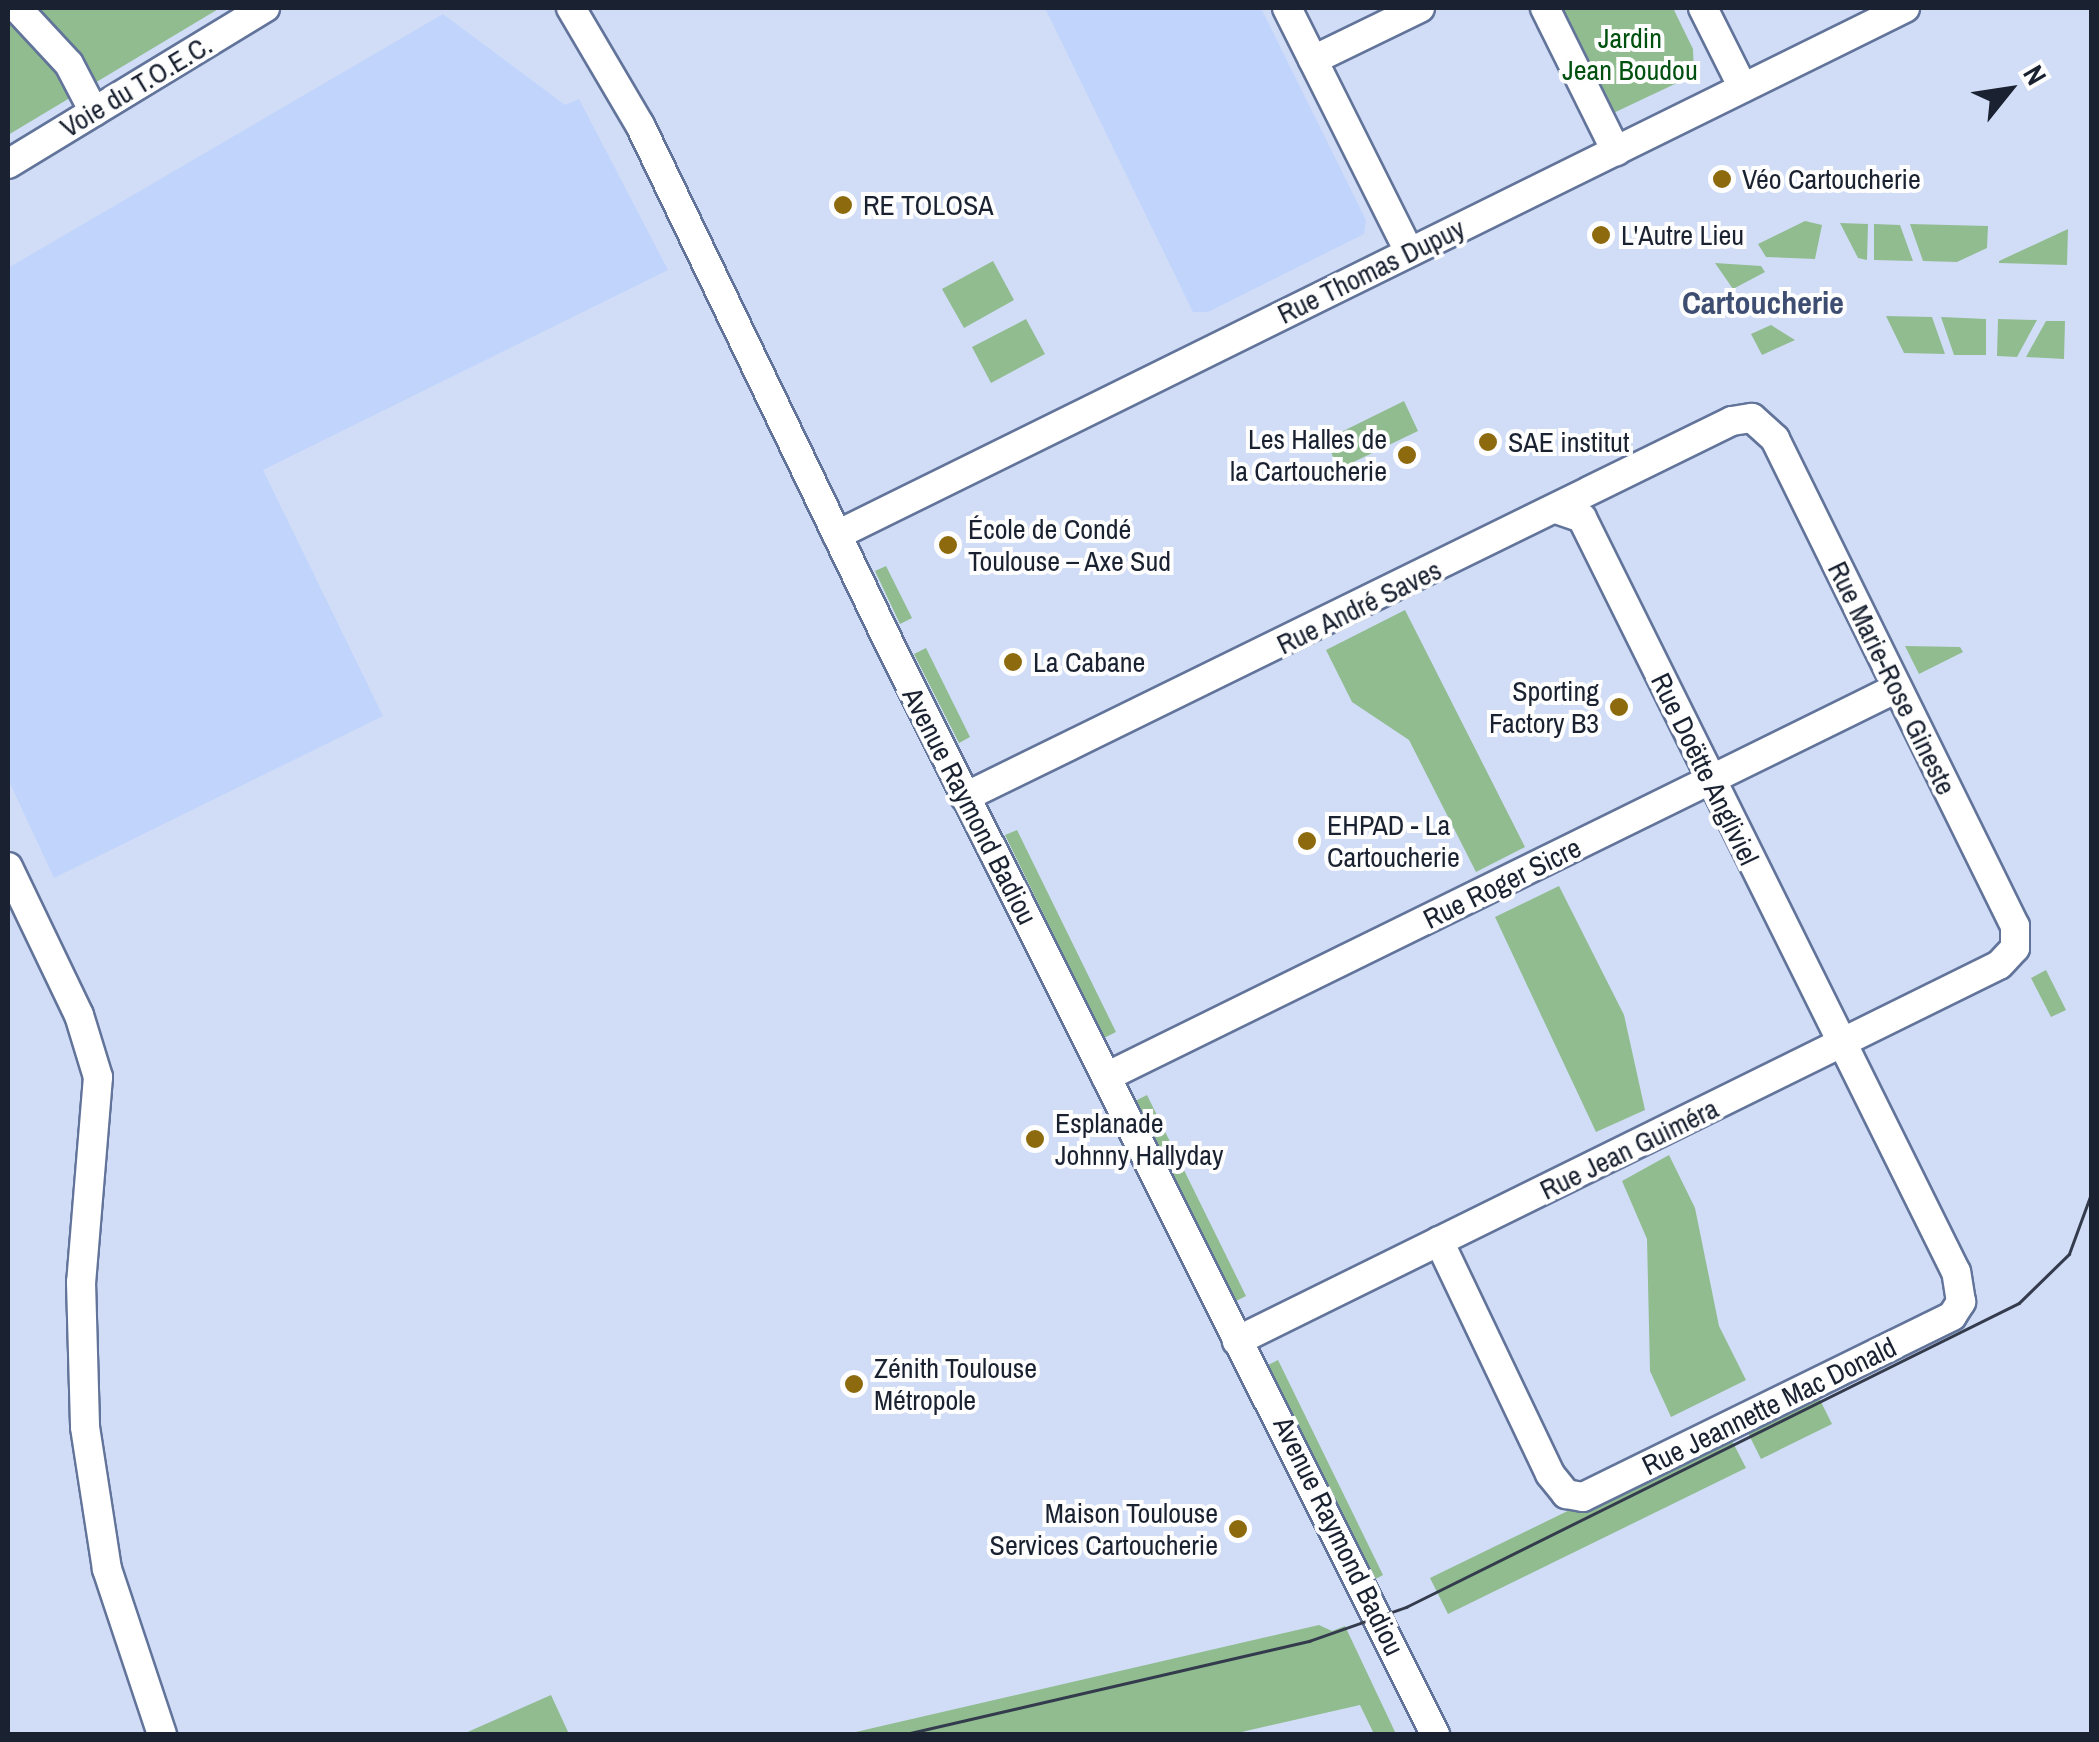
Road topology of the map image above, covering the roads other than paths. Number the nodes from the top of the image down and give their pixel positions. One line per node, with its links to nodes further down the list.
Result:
1 (17, 8): 12 (street)
2 (265, 8): 12 (street, Voie du T.O.E.C.)
3 (552, 8): 16 (street, Avenue Raymond Badiou)
4 (571, 8): 16 (street, Avenue Raymond Badiou)
5 (1287, 8): 10 (street)
6 (1420, 8): 10 (street)
7 (1544, 8): 13 (street)
8 (1703, 8): 11 (street)
9 (1905, 8): 11 (street, Rue Thomas Dupuy)
10 (1312, 60): 15 (street)
11 (1743, 88): 13 (street, Rue Thomas Dupuy)
12 (94, 112): 14 (street, Voie du T.O.E.C.)
13 (1616, 151): 15 (street, Rue Thomas Dupuy)
14 (8, 164)
15 (1409, 252): 19 (street, Rue Thomas Dupuy)
16 (708, 270): 19 (street, Avenue Raymond Badiou)
17 (1752, 418): 18 (street, Rue André Saves); 20 (street, Rue Marie-Rose Gineste)
18 (1556, 508): 21 (street, Rue Doëtte Angliviel); 22 (street, Rue André Saves)
19 (837, 534): 22 (street, Avenue Raymond Badiou)
20 (1897, 688): 21 (street, Rue Roger Sicre); 24 (street, Rue Marie-Rose Gineste)
21 (1710, 780): 25 (street, Rue Doëtte Angliviel); 26 (street, Rue Roger Sicre)
22 (966, 797): 26 (street, Avenue Raymond Badiou)
23 (8, 867): 29 (street)
24 (2015, 948): 25 (street, Rue Jean Guiméra)
25 (1842, 1043): 27 (street, Rue Jean Guiméra); 27 (street, Rue Jeannette Mac Donald)
26 (1106, 1077): 28 (street, Avenue Raymond Badiou)
27 (1439, 1242): 28 (street, Rue Jean Guiméra)
28 (1236, 1341): 30 (street, Avenue Raymond Badiou); 31 (street, Avenue Raymond Badiou)
29 (162, 1734)
30 (1422, 1734)
31 (1435, 1734)

